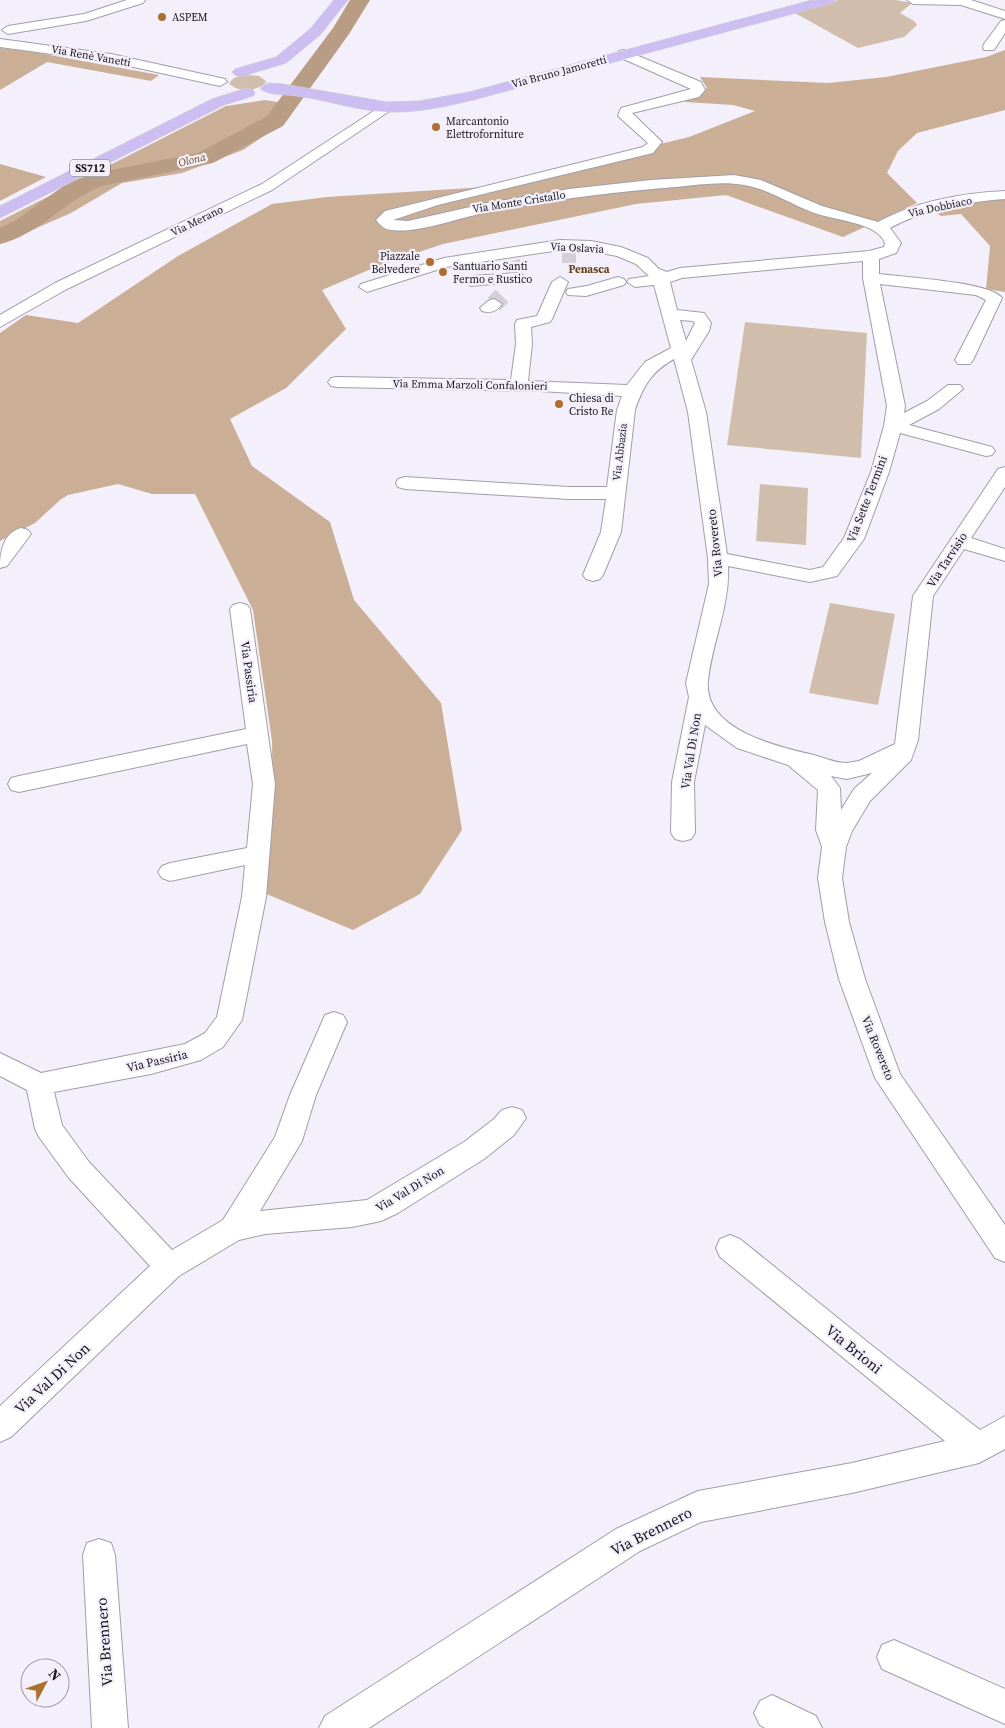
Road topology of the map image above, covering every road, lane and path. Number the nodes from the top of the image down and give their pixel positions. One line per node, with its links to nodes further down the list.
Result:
1 (139, 0): 9 (street)
2 (341, 0): 14 (main road, SS712)
3 (828, 0): 12 (main road, Via Bruno Jamoretti)
4 (913, 0): 5 (street)
5 (962, 0): 6 (street)
6 (992, 11): 7 (street); 8 (street)
7 (1005, 15)
8 (1005, 23): 11 (street)
9 (3, 34)
10 (0, 43): 13 (street, Via Renè Vanetti)
11 (989, 47)
12 (624, 54): 17 (main road, Via Bruno Jamoretti); 20 (street, Via Monte Cristallo)
13 (227, 79): 14 (main road, Via Bruno Jamoretti); 15 (main road, SS712); 16 (main road)
14 (276, 80): 15 (main road, SS712); 17 (main road, Via Bruno Jamoretti)
15 (248, 93): 16 (main road, SS712)
16 (218, 102): 19 (main road, SS712)
17 (386, 107): 32 (street, Via Merano)
18 (1005, 195): 20 (street, Via Dobbiaco)
19 (0, 213)
20 (878, 228): 21 (street)
21 (871, 256): 24 (street, Via Sette Termini); 25 (street)
22 (514, 265): 23 (street, Via Oslavia); 26 (street); 29 (street, Via Oslavia); 30 (street)
23 (565, 274): 25 (street, Via Oslavia); 27 (street); 36 (street)
24 (872, 278): 34 (street); 39 (street, Via Sette Termini)
25 (663, 279): 28 (street); 31 (street, Via Rovereto)
26 (471, 281)
27 (618, 282)
28 (635, 282)
29 (367, 287)
30 (495, 304)
31 (671, 315): 33 (street, Via Rovereto); 33 (street)
32 (0, 322)
33 (681, 355): 38 (street, Via Abbazia); 47 (street, Via Rovereto)
34 (964, 360)
35 (337, 382): 36 (street, Via Emma Marzoli Confalonieri)
36 (519, 386): 38 (street, Via Emma Marzoli Confalonieri)
37 (954, 389): 39 (street)
38 (632, 390): 43 (street, Via Abbazia)
39 (893, 426): 40 (street); 47 (street, Via Sette Termini)
40 (986, 451)
41 (1005, 472): 44 (street, Via Tarvisio)
42 (405, 483): 43 (street)
43 (615, 492): 49 (street, Via Abbazia)
44 (960, 541): 46 (street); 54 (street, Via Tarvisio)
45 (0, 548): 48 (street)
46 (1005, 555)
47 (718, 558): 51 (street, Via Rovereto)
48 (0, 562)
49 (593, 575)
50 (240, 609): 52 (street, Via Passiria)
51 (699, 698): 54 (street); 55 (street, Via Val Di Non)
52 (258, 734): 53 (street); 57 (street, Via Passiria)
53 (19, 784)
54 (846, 784): 56 (street, Via Rovereto); 56 (street, Via Rovereto)
55 (683, 833)
56 (834, 847): 65 (street, Via Rovereto)
57 (258, 854): 58 (street); 61 (street, Via Passiria)
58 (170, 872)
59 (334, 1022): 63 (street, Via Val Di Non)
60 (0, 1064): 61 (street)
61 (39, 1084): 66 (street)
62 (512, 1118): 63 (street, Via Val Di Non)
63 (233, 1229): 66 (street, Via Val Di Non)
64 (730, 1248): 68 (street, Via Brioni)
65 (1005, 1249)
66 (168, 1267): 67 (street, Via Val Di Non)
67 (0, 1426)
68 (996, 1441): 74 (street, Via Brennero)
69 (99, 1555): 73 (street, Via Brennero)
70 (894, 1657): 71 (street)
71 (1005, 1707)
72 (772, 1713): 75 (street)
73 (110, 1728)
74 (337, 1728)
75 (804, 1728)

